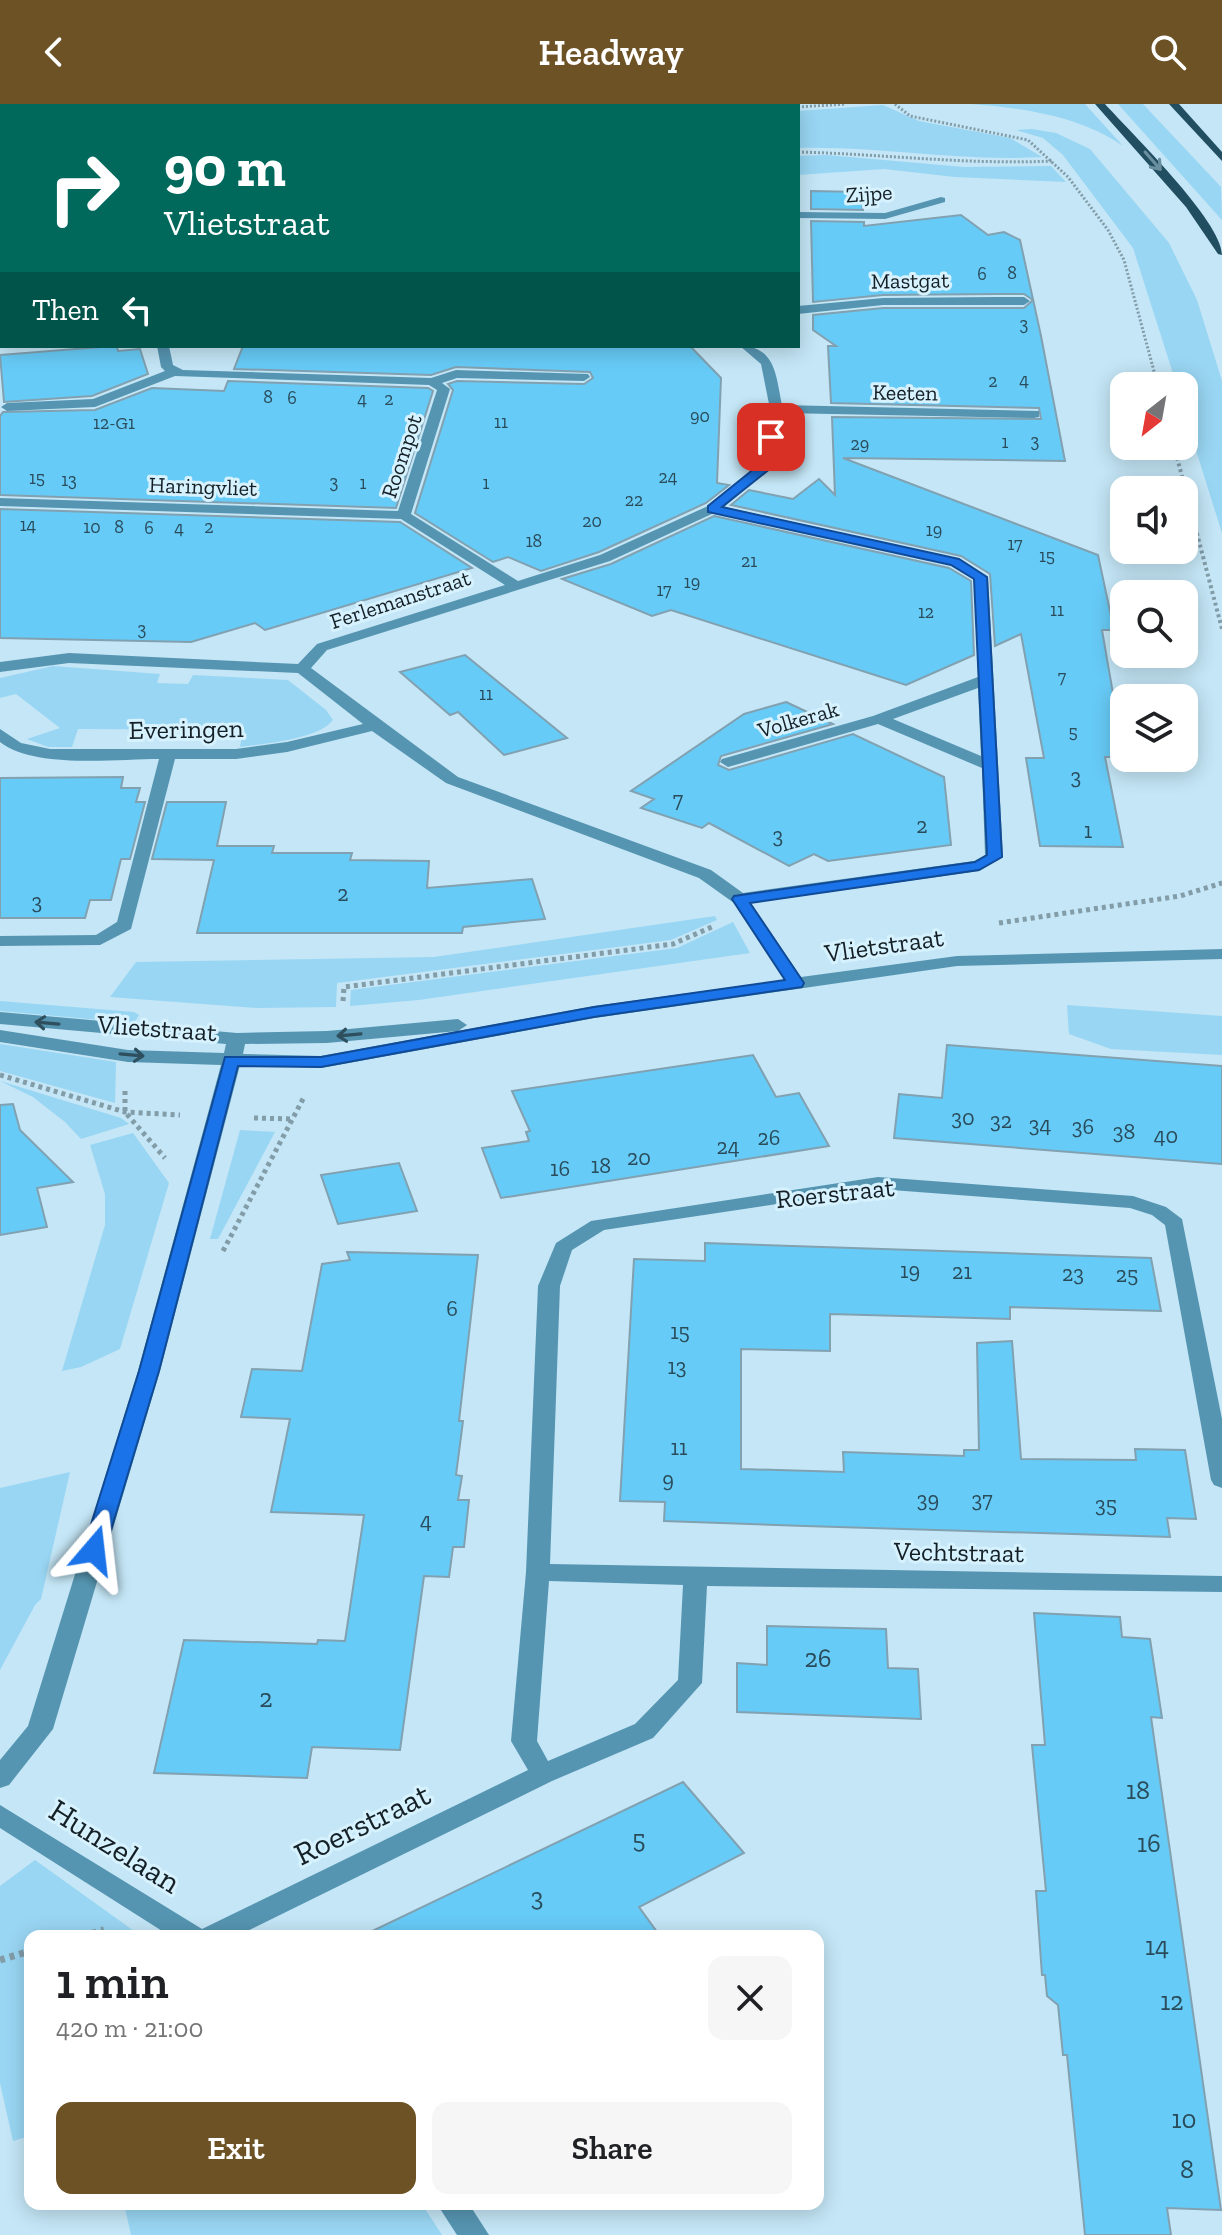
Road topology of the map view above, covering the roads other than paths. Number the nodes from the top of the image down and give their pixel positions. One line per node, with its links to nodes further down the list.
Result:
1 (1100, 104): 6 (main road, one-way to 6)
2 (1174, 104): 3 (main road)
3 (1222, 158)
4 (941, 200): 5 (street, Zijpe)
5 (800, 215)
6 (1222, 252)
7 (1024, 301): 8 (street, Mastgat)
8 (800, 310)
9 (163, 348): 11 (street)
10 (748, 348): 15 (street, Ferlemanstraat)
11 (175, 371): 13 (street, Roompot); 14 (street)
12 (584, 377): 13 (street, Roompot)
13 (432, 382): 19 (street, Roompot)
14 (7, 407)
15 (776, 409): 16 (street, Keeten); 18 (street, Ferlemanstraat)
16 (1034, 414)
17 (0, 502): 19 (street, Haringvliet)
18 (713, 509): 20 (street, Ferlemanstraat); 23 (street)
19 (404, 515): 20 (street, Roompot)
20 (515, 585): 22 (street, Ferlemanstraat)
21 (0, 667): 22 (street)
22 (302, 669): 25 (street)
23 (985, 680): 24 (street, Volkerak); 29 (street)
24 (879, 719): 28 (street, Volkerak); 29 (street, Volkerak)
25 (375, 726): 27 (street, Everingen); 30 (street)
26 (0, 734): 27 (street, Everingen)
27 (168, 755): 31 (street)
28 (728, 762)
29 (992, 766): 30 (street)
30 (744, 905): 35 (street)
31 (0, 941)
32 (1222, 954): 33 (street, Vlietstraat)
33 (1088, 956): 34 (street, Vlietstraat); 35 (street, Vlietstraat)
34 (1222, 968)
35 (796, 983): 36 (street, Vlietstraat)
36 (594, 1012): 39 (street, Vlietstraat, one-way to 39); 40 (street, Vlietstraat)
37 (0, 1018): 39 (street, Vlietstraat, one-way to 37)
38 (0, 1036): 40 (street, Vlietstraat, one-way to 40)
39 (237, 1039): 40 (street)
40 (231, 1060): 46 (street)
41 (1222, 1480): 42 (street, Roerstraat)
42 (538, 1572): 43 (street); 45 (street, Roerstraat)
43 (695, 1577): 44 (street, Vechtstraat); 45 (street, Roerstraat)
44 (1222, 1584)
45 (543, 1774): 49 (street, Roerstraat)
46 (0, 1778)
47 (0, 1815): 48 (street, Hunzelaan)
48 (182, 1930)
49 (224, 1930)
50 (456, 2210): 51 (street)
51 (474, 2235)

